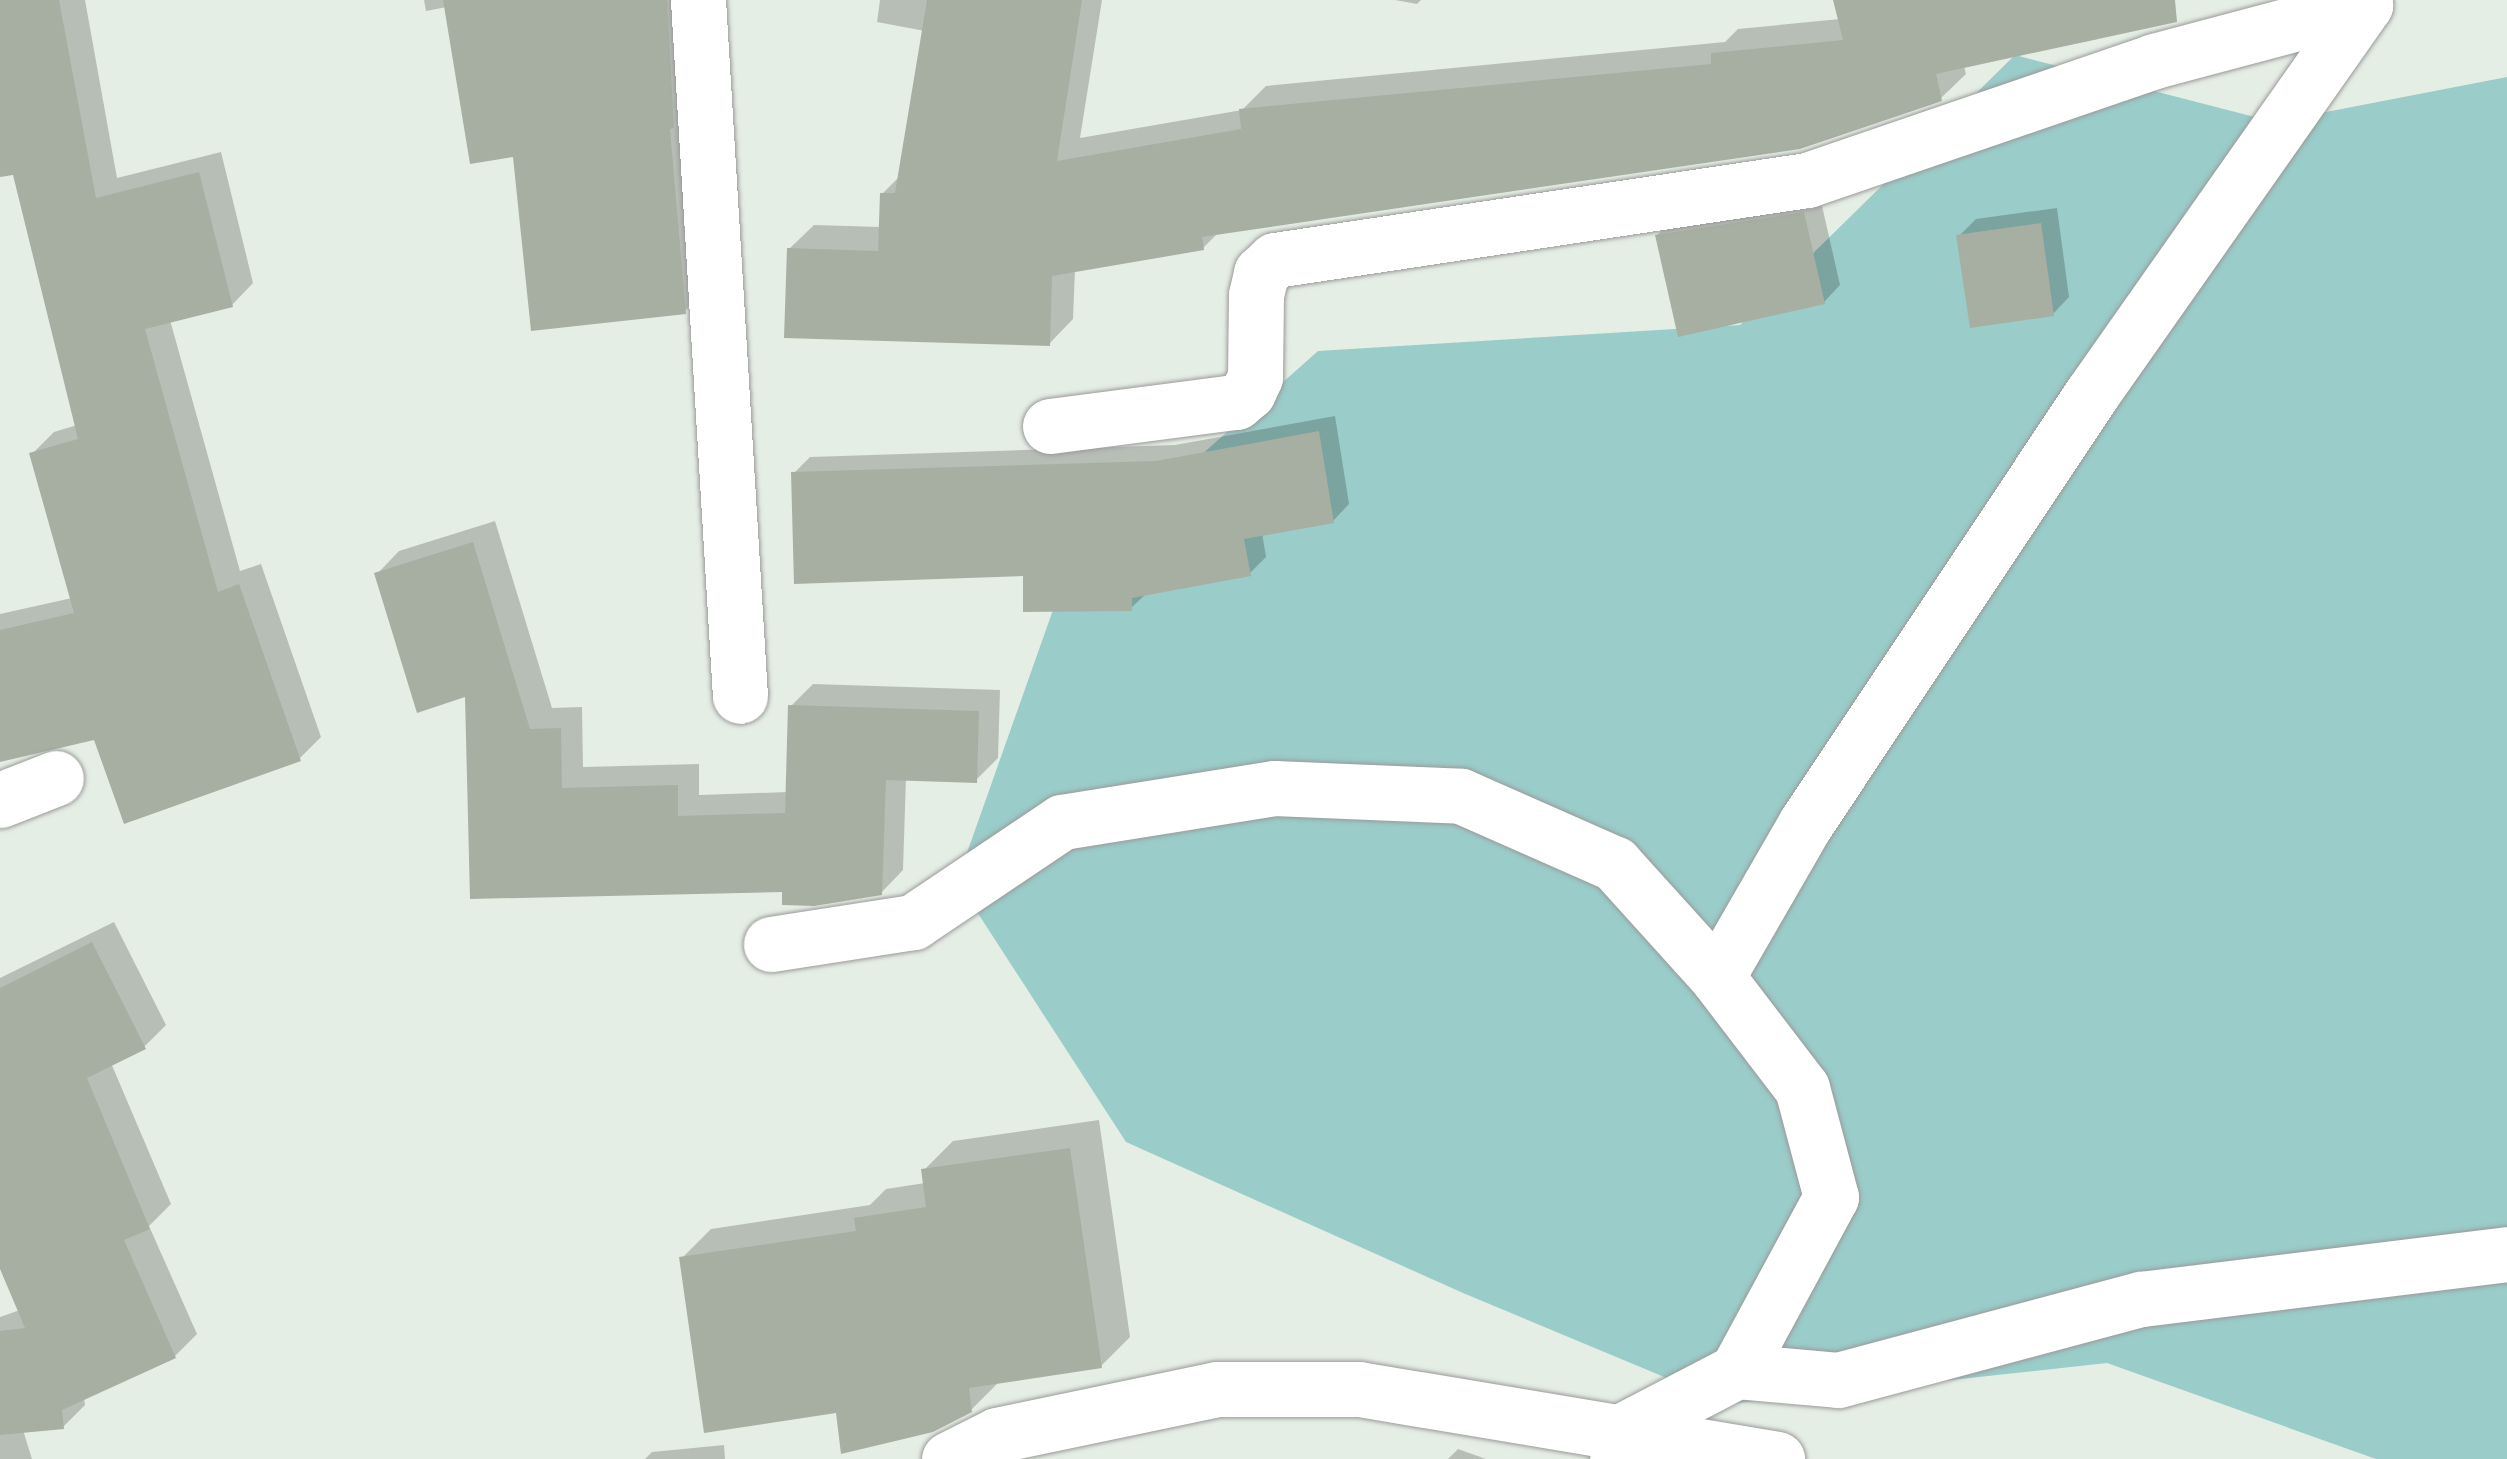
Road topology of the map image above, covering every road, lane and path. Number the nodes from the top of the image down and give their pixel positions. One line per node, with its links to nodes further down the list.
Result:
1 (698, 0): 4 (street)
2 (2365, 2): 3 (street); 8 (street)
3 (1050, 426)
4 (740, 696)
5 (56, 778): 6 (street)
6 (0, 800)
7 (771, 944): 8 (street)
8 (1716, 977): 10 (street)
9 (2507, 1254): 10 (street)
10 (1737, 1371): 11 (street)
11 (1620, 1445): 12 (street); 13 (street)
12 (950, 1459)
13 (1778, 1459)

